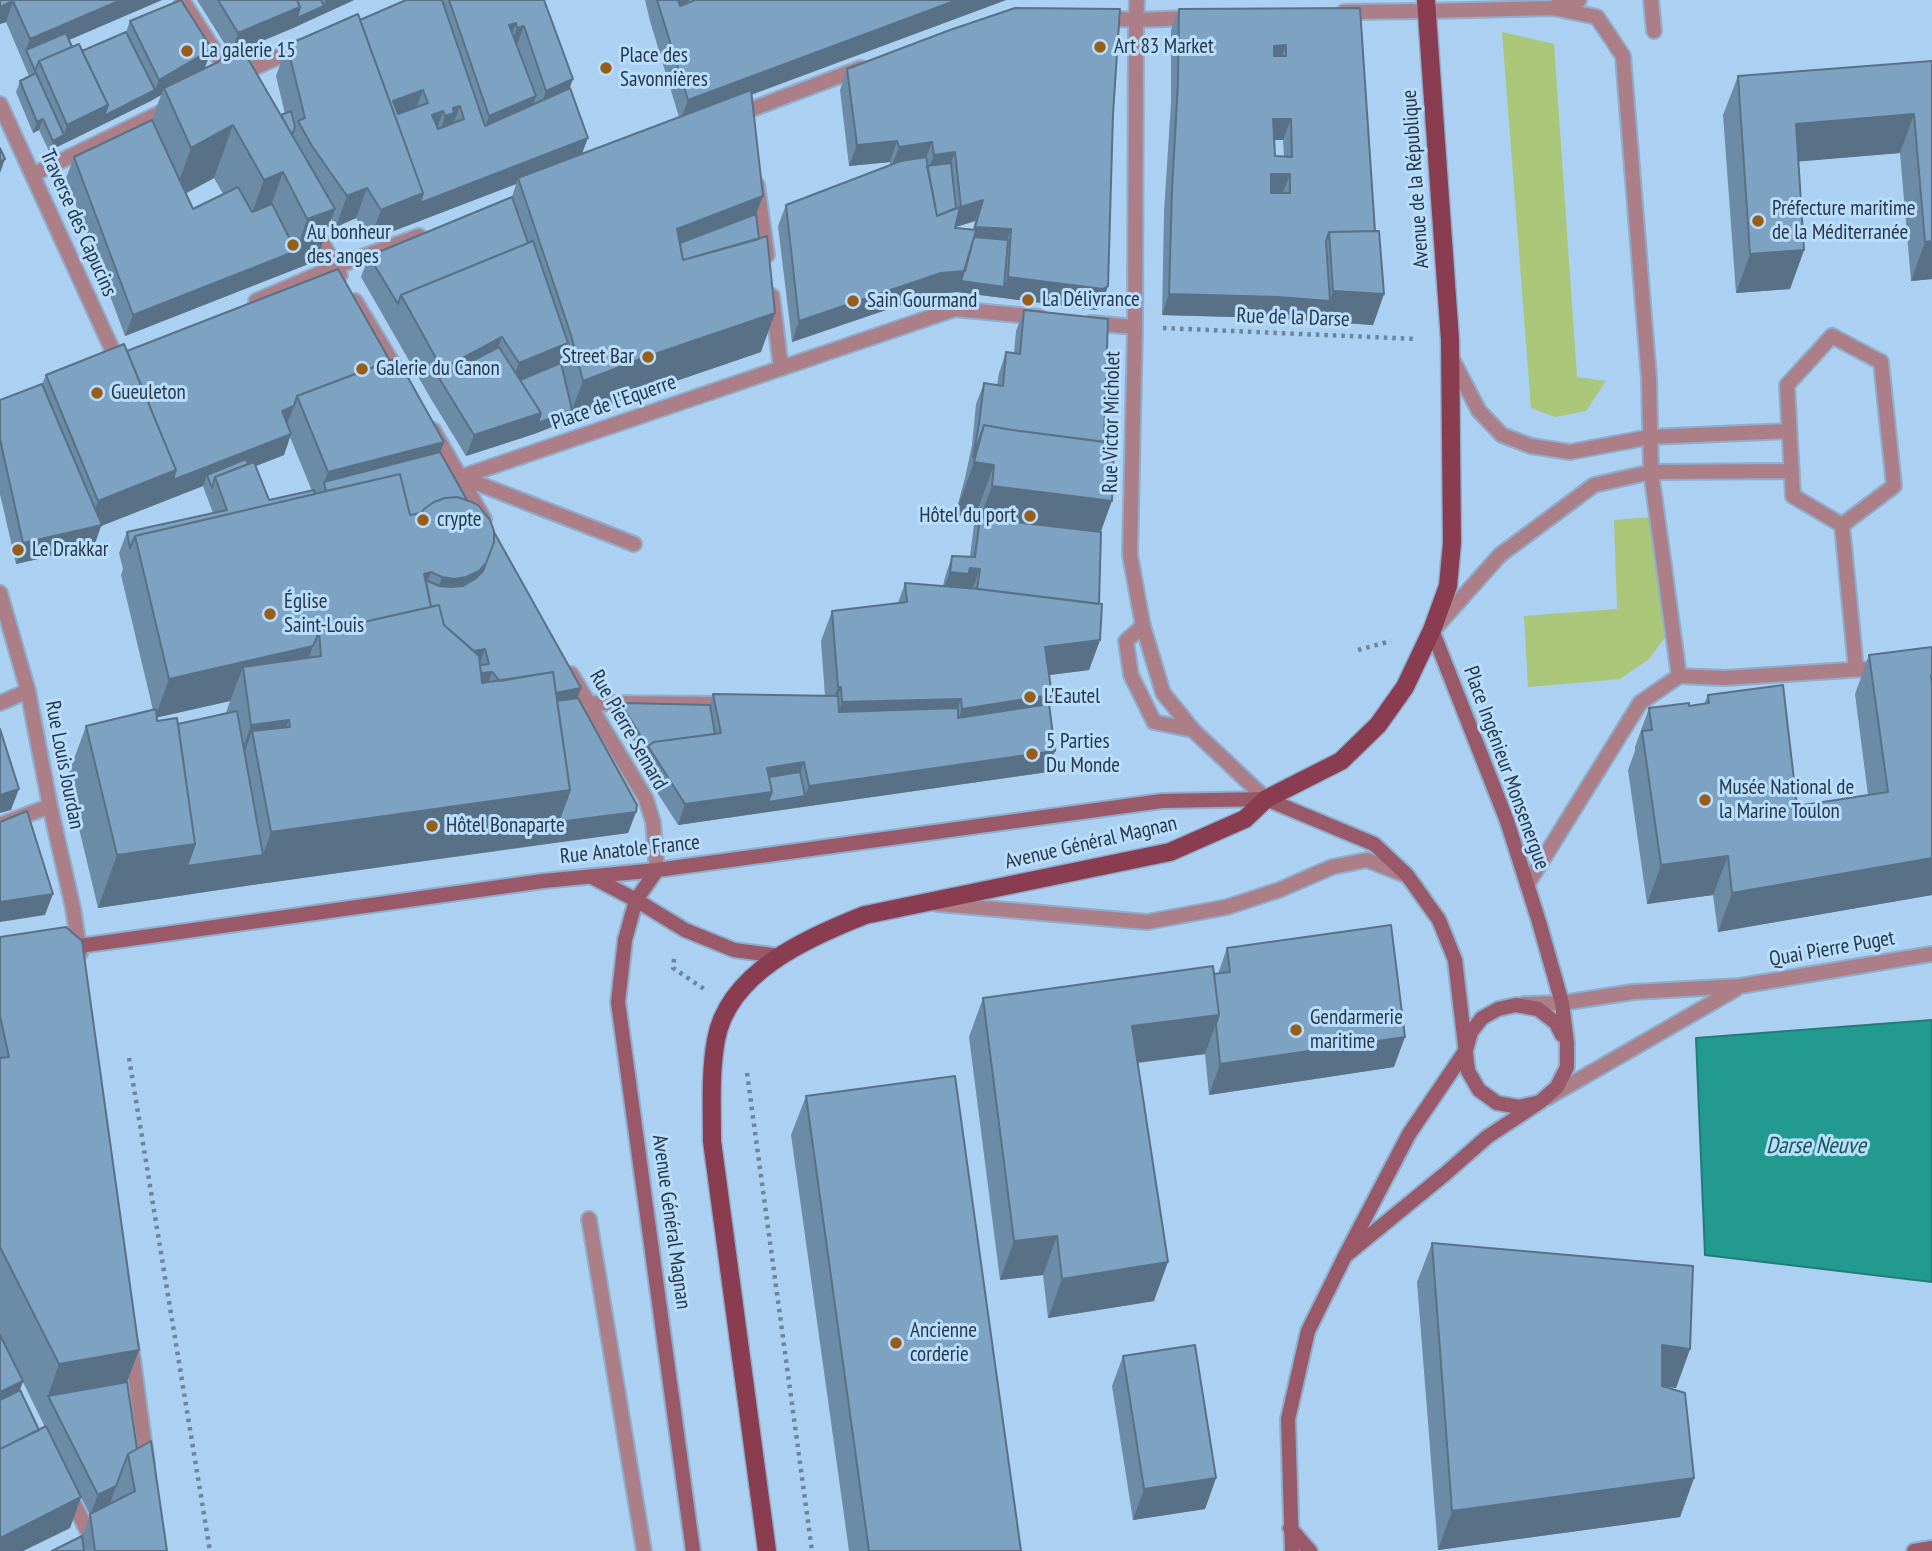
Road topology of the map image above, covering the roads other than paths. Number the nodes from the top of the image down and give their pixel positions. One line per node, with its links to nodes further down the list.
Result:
1 (182, 0): 12 (street)
2 (1137, 0): 10 (street, Rue Victor Micholet)
3 (1579, 0): 6 (street)
4 (1651, 0): 11 (street)
5 (1426, 5): 6 (street); 7 (street); 26 (main road, Avenue de la République)
6 (1553, 8): 32 (street)
7 (1329, 13)
8 (1090, 17): 10 (street)
9 (1212, 17): 10 (street)
10 (1136, 20): 25 (street, Rue Victor Micholet)
11 (1654, 31)
12 (307, 44)
13 (873, 64): 16 (street)
14 (182, 102): 18 (street)
15 (0, 104): 18 (street, Traverse des Capucins)
16 (726, 119)
17 (756, 172): 28 (street)
18 (33, 174): 27 (street, Traverse des Capucins)
19 (309, 220): 21 (street)
20 (436, 229): 21 (street)
21 (335, 268): 22 (street); 29 (street)
22 (245, 306)
23 (1055, 319): 28 (street, Place de l'Equerre)
24 (1082, 322): 25 (street)
25 (1135, 327): 40 (street, Rue Victor Micholet)
26 (1450, 348): 32 (street); 41 (main road, Avenue Général Magnan)
27 (117, 360)
28 (781, 368): 35 (street, Place de l'Equerre)
29 (410, 392)
30 (423, 415): 35 (street)
31 (1789, 431): 32 (street); 33 (street); 36 (street)
32 (1650, 437): 34 (street)
33 (1791, 471): 34 (street); 36 (street)
34 (1651, 472): 41 (street); 45 (street)
35 (461, 477): 37 (street); 38 (street)
36 (1842, 525): 44 (street)
37 (494, 537)
38 (634, 544)
39 (0, 593): 46 (street, Rue Louis Jourdan)
40 (1143, 626): 50 (street, Rue Victor Micholet); 50 (street)
41 (1432, 630): 51 (main road, Avenue Général Magnan); 57 (street, Place Ingénieur Monsenergue)
42 (567, 667): 48 (street, Rue Pierre Semard)
43 (1881, 667): 44 (street)
44 (1856, 669): 45 (street)
45 (1679, 676): 57 (street)
46 (28, 691): 47 (street); 52 (street, Rue Louis Jourdan)
47 (0, 703)
48 (587, 703): 49 (street); 54 (street, Rue Pierre Semard)
49 (737, 704)
50 (1194, 730): 51 (street, Rue Victor Micholet)
51 (1266, 799): 54 (street, Rue Anatole France); 55 (street); 59 (main road, Avenue Général Magnan)
52 (50, 806): 53 (street); 60 (street, Rue Louis Jourdan)
53 (0, 825)
54 (657, 870): 56 (street, Rue Anatole France); 58 (street, Avenue Général Magnan)
55 (1407, 875): 59 (street); 69 (street)
56 (591, 876): 58 (street); 60 (street, Rue Anatole France)
57 (1527, 885): 66 (street, Place Ingénieur Monsenergue)
58 (636, 900): 63 (street); 80 (street, Avenue Général Magnan)
59 (926, 903): 63 (main road, Avenue Général Magnan)
60 (79, 947): 61 (street, Rue Anatole France); 64 (street, Rue Louis Jourdan)
61 (55, 949)
62 (1932, 954): 65 (street, Quai Pierre Puget)
63 (780, 956): 81 (main road, Avenue Général Magnan)
64 (82, 973)
65 (1740, 986): 66 (street); 70 (street)
66 (1562, 1003): 67 (street); 68 (street, Place Ingénieur Monsenergue)
67 (1516, 1004): 68 (street); 69 (street)
68 (1567, 1044): 70 (street)
69 (1466, 1050): 70 (street); 72 (street)
70 (1540, 1102): 72 (street)
71 (589, 1219): 79 (street)
72 (1345, 1256): 76 (street)
73 (129, 1327): 74 (street)
74 (149, 1477)
75 (60, 1478): 77 (street)
76 (1290, 1528): 82 (street); 83 (street)
77 (75, 1546)
78 (1932, 1548): 84 (street)
79 (644, 1551)
80 (693, 1551)
81 (767, 1551)
82 (1292, 1551)
83 (1310, 1551)
84 (1914, 1551)

